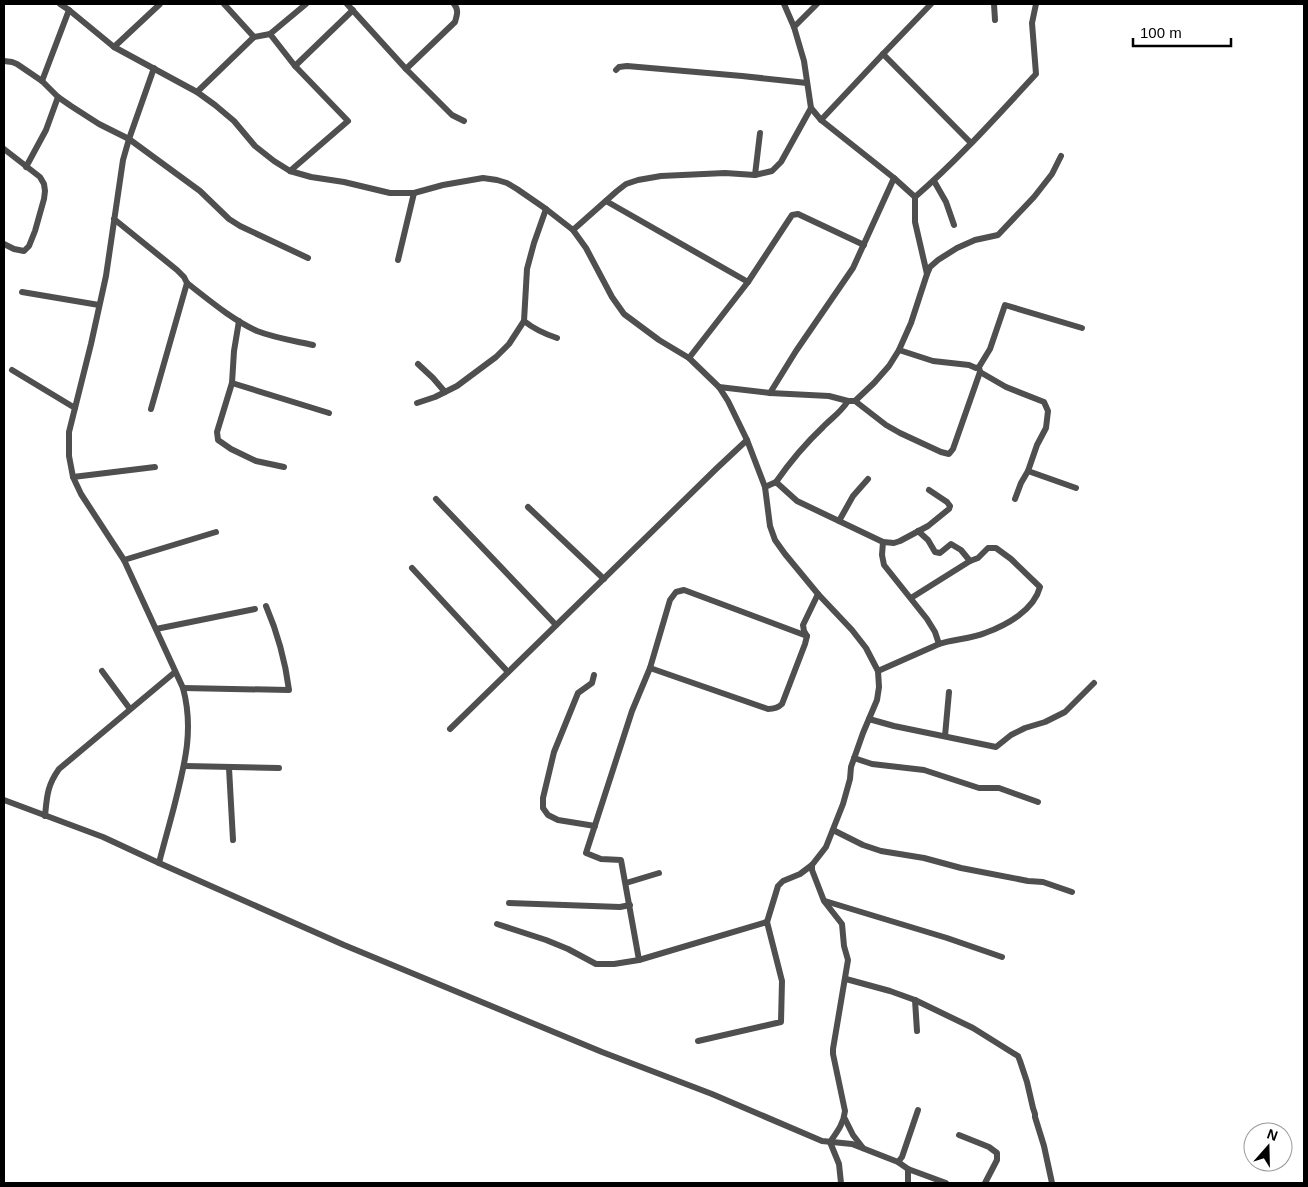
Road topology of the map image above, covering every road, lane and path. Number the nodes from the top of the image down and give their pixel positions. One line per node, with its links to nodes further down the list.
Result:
1 (60, 4): 12 (street)
2 (160, 4): 18 (street)
3 (224, 4): 17 (street)
4 (306, 4): 16 (street)
5 (347, 4): 13 (street)
6 (454, 4): 23 (street)
7 (784, 4): 15 (street)
8 (817, 4): 15 (street)
9 (931, 4): 19 (street)
10 (994, 4): 14 (street)
11 (1036, 4): 34 (street)
12 (69, 10): 18 (street); 25 (street)
13 (353, 10): 21 (street); 23 (street)
14 (994, 20)
15 (794, 27): 26 (street)
16 (270, 34): 17 (street); 21 (street)
17 (254, 38): 27 (street)
18 (114, 47): 22 (street)
19 (883, 54): 30 (street); 34 (street)
20 (4, 61): 25 (street)
21 (295, 66): 38 (street)
22 (154, 68): 27 (street); 33 (street)
23 (406, 68): 31 (street)
24 (616, 70): 26 (street)
25 (42, 81): 28 (street)
26 (807, 83): 29 (street)
27 (197, 92): 38 (street)
28 (58, 97): 33 (street); 37 (street)
29 (811, 108): 30 (street); 39 (street)
30 (821, 120): 40 (street)
31 (464, 121)
32 (760, 133): 39 (street)
33 (129, 139): 46 (street); 51 (street)
34 (971, 143): 41 (street)
35 (4, 149): 37 (street)
36 (1061, 156): 53 (street)
37 (26, 167): 49 (street)
38 (290, 171): 42 (street)
39 (755, 174): 44 (street)
40 (894, 178): 43 (street); 50 (street)
41 (934, 180): 43 (street); 47 (street)
42 (414, 193): 45 (street); 52 (street)
43 (915, 197): 53 (street)
44 (606, 201): 48 (street); 54 (street)
45 (546, 209): 48 (street); 59 (street)
46 (114, 219): 55 (street); 57 (street)
47 (954, 225)
48 (573, 230): 64 (street)
49 (4, 244)
50 (864, 245): 54 (street); 71 (street)
51 (308, 258)
52 (398, 260)
53 (927, 274): 63 (street)
54 (748, 282): 64 (street)
55 (187, 283): 58 (street); 75 (street)
56 (22, 292): 57 (street)
57 (100, 305): 74 (street)
58 (239, 321): 62 (street); 68 (street)
59 (524, 321): 61 (street); 70 (street)
60 (1082, 328): 66 (street)
61 (557, 338)
62 (313, 345)
63 (899, 350): 66 (street); 72 (street)
64 (689, 358): 69 (street)
65 (418, 364): 70 (street)
66 (979, 369): 72 (street); 80 (street)
67 (12, 370): 74 (street)
68 (232, 384): 76 (street); 79 (street)
69 (719, 387): 71 (street); 77 (street)
70 (445, 392): 73 (street)
71 (770, 393): 72 (street)
72 (851, 401): 83 (street)
73 (417, 403)
74 (75, 408): 81 (street)
75 (151, 409)
76 (329, 413)
77 (746, 440): 84 (street); 97 (street)
78 (155, 467): 81 (street)
79 (284, 467)
80 (1028, 471): 85 (street); 88 (street)
81 (73, 477): 94 (street)
82 (868, 479): 90 (street)
83 (776, 482): 84 (street); 90 (street)
84 (765, 487): 98 (street)
85 (1076, 488)
86 (929, 490): 91 (street)
87 (436, 498): 102 (street)
88 (1015, 499)
89 (528, 507): 97 (street)
90 (838, 522): 93 (street)
91 (918, 531): 93 (street); 95 (street)
92 (216, 532): 94 (street)
93 (883, 542): 99 (street)
94 (124, 560): 103 (street)
95 (970, 561): 99 (street); 105 (street)
96 (412, 568): 110 (street)
97 (604, 579): 102 (street)
98 (818, 594): 104 (street); 108 (street)
99 (911, 598): 105 (street)
100 (266, 606): 113 (street)
101 (255, 609): 103 (street)
102 (556, 625): 110 (street)
103 (156, 630): 109 (street)
104 (807, 636): 106 (street); 106 (street)
105 (940, 644): 108 (street)
106 (650, 668): 126 (street)
107 (102, 671): 115 (street)
108 (878, 671): 116 (street)
109 (176, 672): 113 (street); 115 (street)
110 (508, 672): 117 (street)
111 (594, 675): 126 (street)
112 (1094, 683): 118 (street)
113 (183, 688): 120 (street)
114 (949, 692): 118 (street)
115 (130, 709): 125 (street)
116 (869, 719): 118 (street); 119 (street)
117 (450, 729)
118 (945, 736)
119 (854, 758): 124 (street); 127 (street)
120 (185, 766): 121 (street); 129 (street)
121 (229, 768): 122 (street); 128 (street)
122 (279, 768)
123 (4, 800): 125 (street)
124 (1038, 802)
125 (45, 816): 129 (street)
126 (595, 826): 132 (street)
127 (833, 830): 130 (street); 133 (street)
128 (233, 840)
129 (159, 863): 148 (street)
130 (812, 865): 134 (street); 137 (street)
131 (659, 873): 132 (street)
132 (626, 883): 136 (street)
133 (1072, 892)
134 (824, 901): 139 (street); 141 (street)
135 (509, 903): 136 (street)
136 (630, 905): 140 (street)
137 (767, 922): 140 (street); 144 (street)
138 (497, 924): 140 (street)
139 (1002, 957)
140 (639, 960)
141 (846, 979): 142 (street); 146 (street)
142 (915, 1000): 143 (street); 156 (street)
143 (917, 1031)
144 (698, 1041)
145 (918, 1110): 150 (street)
146 (844, 1117): 148 (street); 149 (street)
147 (959, 1135): 155 (street)
148 (830, 1142): 149 (street); 152 (street)
149 (863, 1149): 150 (street)
150 (898, 1162): 151 (street)
151 (908, 1168): 153 (street); 154 (street)
152 (841, 1183)
153 (908, 1183)
154 (946, 1183)
155 (985, 1183)
156 (1052, 1183)

